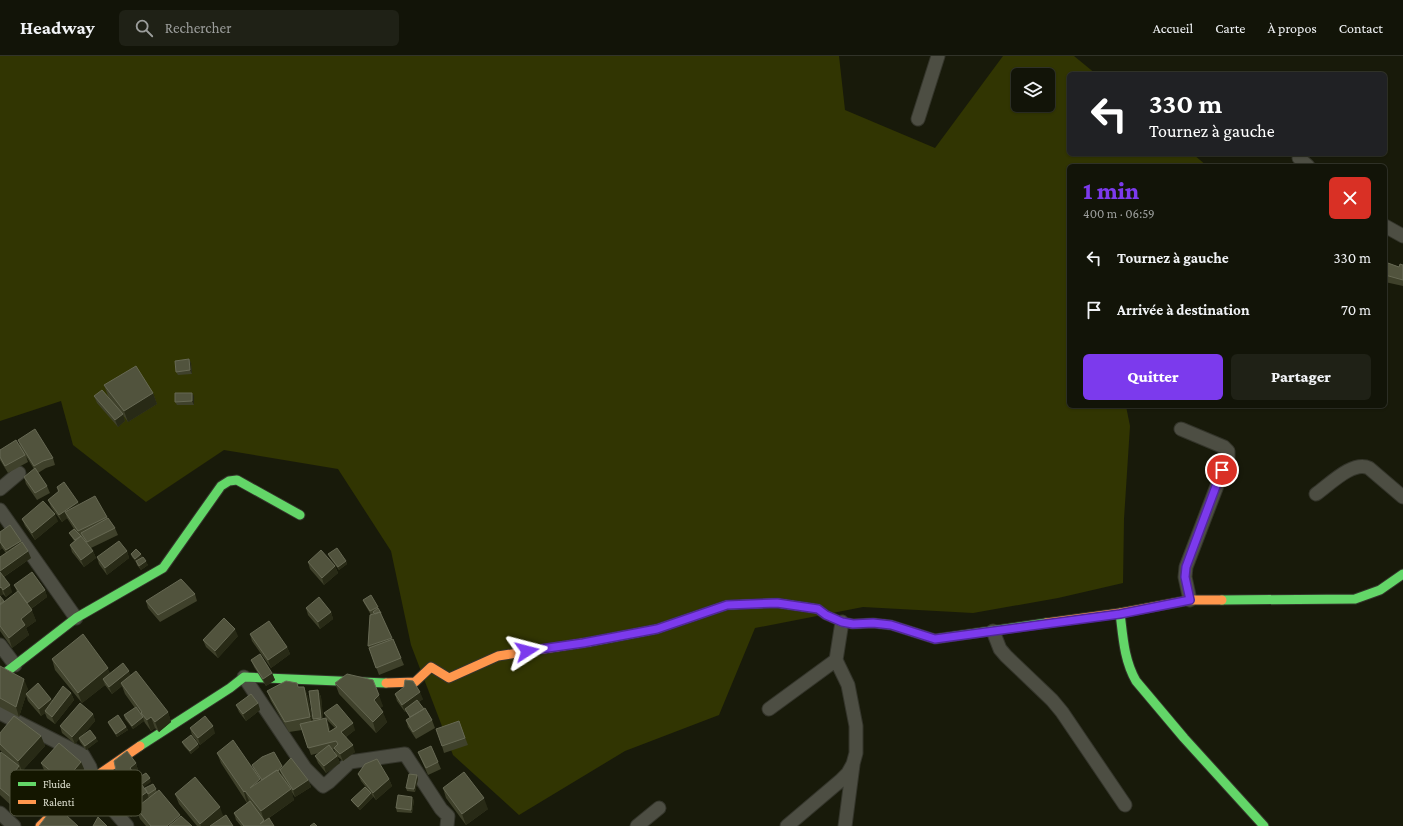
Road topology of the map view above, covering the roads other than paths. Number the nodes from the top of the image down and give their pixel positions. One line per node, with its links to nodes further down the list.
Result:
1 (938, 56): 2 (street)
2 (918, 119)
3 (1387, 227): 4 (street)
4 (1403, 236)
5 (1181, 429): 13 (street)
6 (19, 473): 7 (street)
7 (0, 489)
8 (1316, 494): 9 (street)
9 (1403, 498)
10 (0, 510): 15 (street)
11 (300, 515): 15 (street)
12 (1403, 574): 13 (street)
13 (1190, 600): 14 (street)
14 (1120, 614): 17 (street); 33 (street)
15 (76, 618): 20 (street)
16 (842, 622): 17 (street); 19 (street); 22 (street)
17 (993, 631): 28 (street)
18 (0, 645): 20 (street)
19 (836, 660): 23 (street); 25 (street)
20 (15, 665): 21 (street)
21 (0, 677)
22 (244, 677): 27 (street); 37 (street)
23 (769, 708)
24 (0, 713): 26 (street)
25 (853, 764): 39 (street); 40 (street)
26 (91, 770)
27 (106, 770)
28 (1124, 805)
29 (659, 808): 38 (street)
30 (0, 813): 34 (street)
31 (50, 816): 35 (street)
32 (118, 816): 36 (street)
33 (1259, 824)
34 (14, 826)
35 (40, 826)
36 (127, 826)
37 (447, 826)
38 (637, 826)
39 (787, 826)
40 (845, 826)

